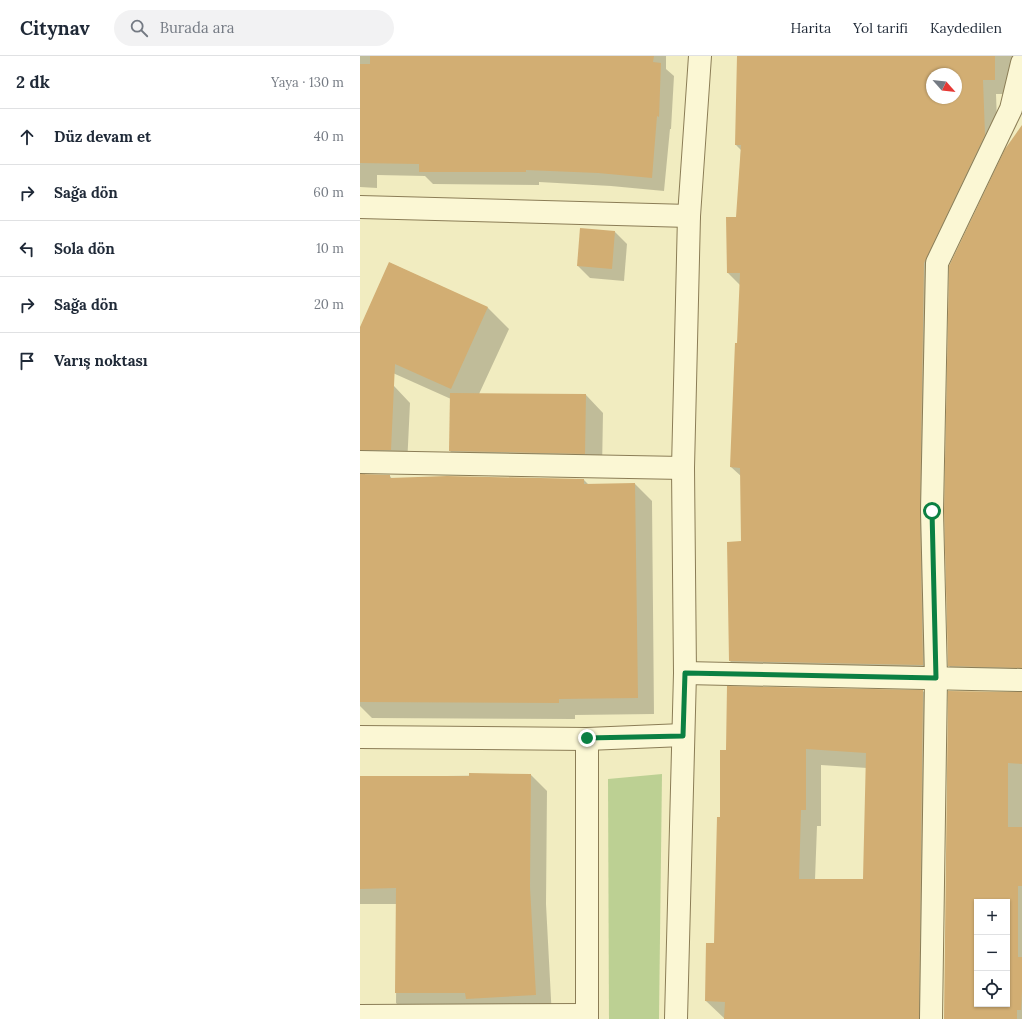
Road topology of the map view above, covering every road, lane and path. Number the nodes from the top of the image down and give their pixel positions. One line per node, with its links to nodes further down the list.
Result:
1 (700, 56): 4 (street)
2 (1022, 62): 8 (street)
3 (360, 207): 4 (street)
4 (689, 216): 6 (street)
5 (360, 462): 6 (street)
6 (683, 468): 7 (street)
7 (685, 673): 8 (street); 10 (street)
8 (936, 678): 9 (street); 16 (street)
9 (1022, 680)
10 (683, 736): 12 (street); 15 (street)
11 (360, 737): 12 (street)
12 (587, 738): 14 (street)
13 (360, 1016): 14 (street)
14 (587, 1017)
15 (676, 1019)
16 (931, 1019)

